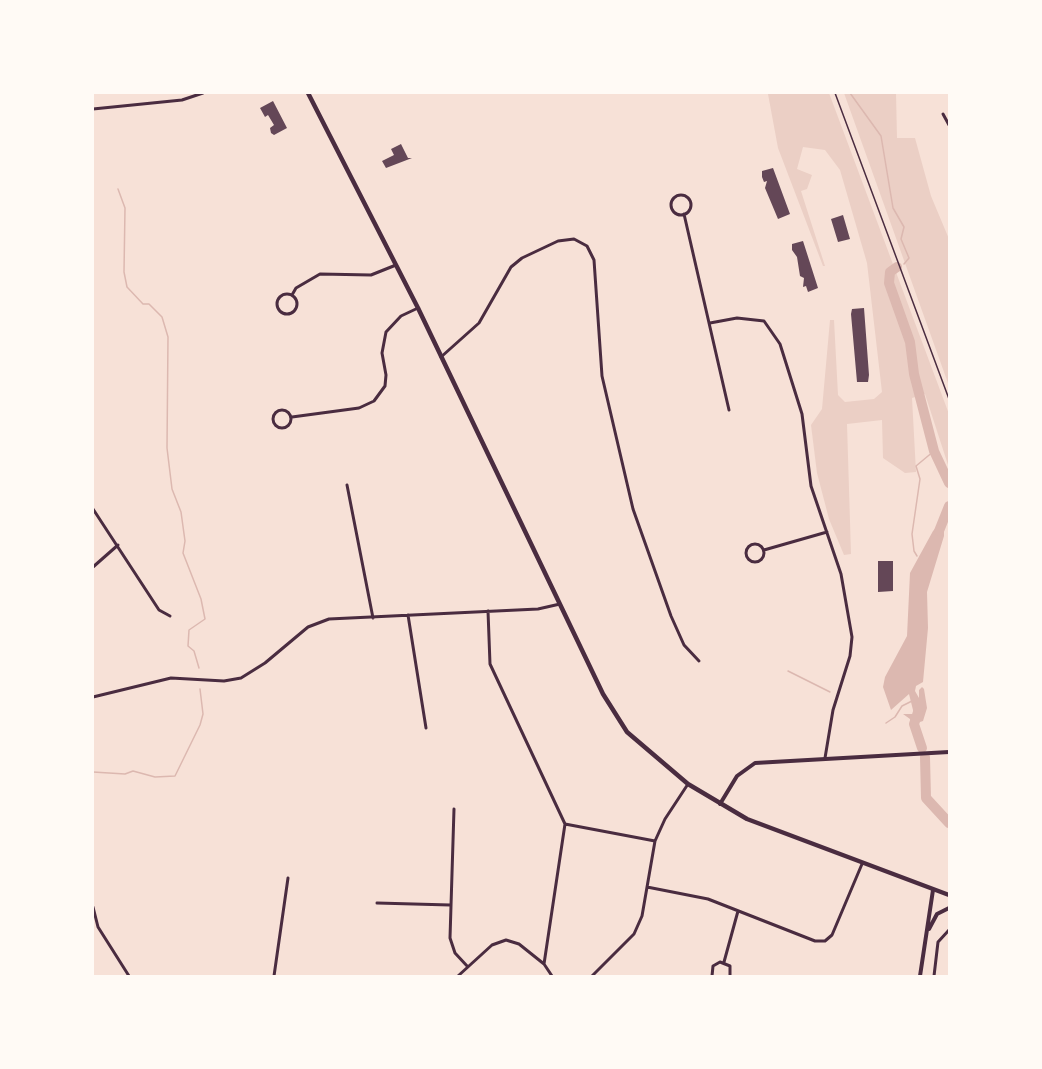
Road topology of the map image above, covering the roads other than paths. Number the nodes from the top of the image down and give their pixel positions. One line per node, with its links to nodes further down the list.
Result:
1 (203, 93): 3 (street)
2 (308, 93): 7 (main road)
3 (93, 109)
4 (943, 114): 5 (street)
5 (949, 125)
6 (684, 214): 6 (street); 10 (street)
7 (396, 265): 8 (street); 9 (main road)
8 (292, 295): 8 (street)
9 (418, 309): 11 (main road); 13 (street)
10 (710, 323): 12 (street); 16 (street)
11 (441, 357): 20 (main road); 25 (street)
12 (729, 410)
13 (291, 417): 13 (street)
14 (347, 485): 24 (street)
15 (93, 509): 17 (street)
16 (827, 532): 18 (street); 29 (street)
17 (118, 545): 19 (street); 23 (street)
18 (764, 550): 18 (street)
19 (93, 567)
20 (560, 604): 21 (street); 30 (main road)
21 (488, 610): 22 (street); 33 (street)
22 (408, 615): 24 (street); 27 (street)
23 (170, 616)
24 (373, 618): 26 (street)
25 (699, 661)
26 (93, 697)
27 (426, 728)
28 (949, 752): 29 (street)
29 (825, 758): 31 (street)
30 (688, 784): 31 (main road); 34 (street)
31 (720, 804): 35 (main road)
32 (454, 808): 41 (street)
33 (565, 824): 34 (street); 48 (street)
34 (655, 841): 37 (street)
35 (862, 864): 38 (main road); 44 (street)
36 (288, 878): 51 (street)
37 (647, 887): 44 (street); 54 (street)
38 (933, 890): 39 (main road); 46 (street)
39 (949, 895)
40 (377, 903): 41 (street)
41 (450, 905): 49 (street)
42 (93, 907): 50 (street)
43 (949, 908): 46 (street)
44 (738, 911): 47 (street)
45 (949, 930): 58 (street)
46 (926, 935): 57 (street)
47 (724, 962): 55 (street); 56 (street)
48 (544, 964): 49 (street); 53 (street)
49 (468, 967): 52 (street)
50 (129, 976)
51 (274, 976)
52 (458, 976)
53 (552, 976)
54 (592, 976)
55 (712, 976)
56 (730, 976)
57 (920, 976)
58 (933, 976)

